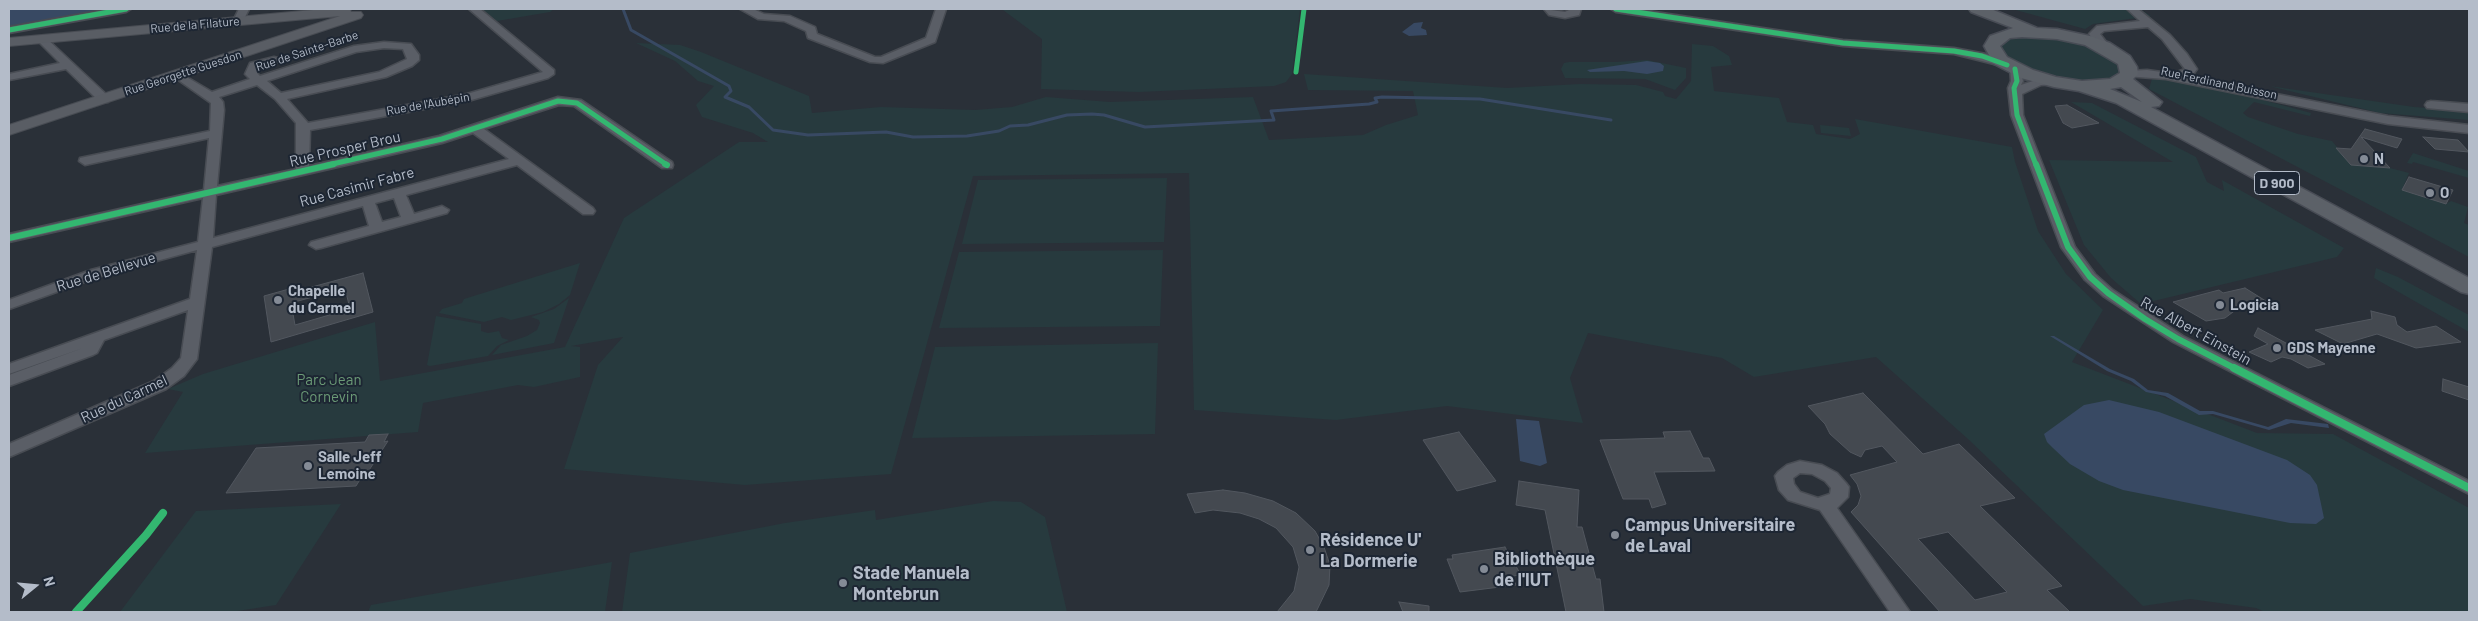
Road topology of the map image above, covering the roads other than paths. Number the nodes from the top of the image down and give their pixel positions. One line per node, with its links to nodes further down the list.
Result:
1 (126, 9): 14 (street)
2 (474, 9): 38 (street, Rue de l'Aubépin)
3 (745, 9): 4 (street)
4 (941, 9)
5 (1549, 9): 6 (street)
6 (1577, 9)
7 (1616, 9): 20 (street)
8 (1959, 9): 18 (main road)
9 (1977, 9): 15 (main road)
10 (2132, 9): 13 (street)
11 (355, 12): 12 (street, Rue de la Filature); 26 (street, Rue Georgette Guesdon)
12 (241, 15): 16 (street, Rue de la Filature)
13 (2151, 24): 19 (street); 25 (street)
14 (9, 30)
15 (2041, 32): 18 (main road); 19 (main road)
16 (42, 40): 17 (street, Rue de la Filature); 22 (street)
17 (9, 42)
18 (1994, 43): 20 (street); 23 (main road)
19 (2104, 47): 24 (main road)
20 (1954, 51): 23 (street)
21 (274, 60): 28 (street)
22 (67, 65): 27 (street); 33 (street)
23 (2011, 67): 29 (main road); 34 (street, Rue Albert Einstein)
24 (2125, 71): 25 (street, Rue Ferdinand Buisson); 30 (main road); 35 (street, Rue Ferdinand Buisson); 57 (main road, D 900)
25 (2181, 74): 35 (street, Rue Ferdinand Buisson)
26 (178, 75): 31 (street); 33 (street, Rue Georgette Guesdon)
27 (9, 77)
28 (258, 82): 31 (street, Rue de Sainte-Barbe); 32 (street); 32 (street, Rue de Sainte-Barbe)
29 (2054, 82): 30 (main road); 34 (street)
30 (2082, 86): 58 (main road, D 900)
31 (211, 96): 42 (street, Rue du Carmel)
32 (279, 97): 38 (street)
33 (104, 99): 41 (street, Rue Georgette Guesdon)
34 (2015, 99): 65 (street, Rue Albert Einstein)
35 (2313, 105): 40 (street, Rue Ferdinand Buisson)
36 (2431, 105): 37 (street)
37 (2469, 108)
38 (304, 127): 46 (street)
39 (476, 129): 44 (street); 45 (street, Rue Prosper Brou); 46 (street, Rue Prosper Brou)
40 (2469, 129)
41 (9, 130)
42 (216, 133): 43 (street); 47 (street, Rue du Carmel)
43 (85, 161)
44 (517, 161): 48 (street, Rue Casimir Fabre); 51 (street)
45 (667, 165)
46 (302, 171): 47 (street, Rue Prosper Brou)
47 (209, 193): 54 (street, Rue Prosper Brou); 55 (street, Rue du Carmel)
48 (399, 193): 49 (street, Rue Casimir Fabre); 52 (street)
49 (368, 201): 53 (street); 55 (street, Rue Casimir Fabre)
50 (442, 210): 52 (street)
51 (588, 211)
52 (410, 219): 53 (street)
53 (377, 228): 56 (street)
54 (9, 238)
55 (205, 244): 59 (street, Rue du Carmel); 60 (street, Rue de Bellevue)
56 (316, 245)
57 (2469, 272)
58 (2469, 287)
59 (196, 302): 61 (street); 64 (street, Rue du Carmel)
60 (9, 305)
61 (98, 337): 62 (street); 63 (street)
62 (9, 368)
63 (9, 381)
64 (9, 451)
65 (2469, 488)
66 (1825, 504): 67 (street)
67 (1900, 612)

